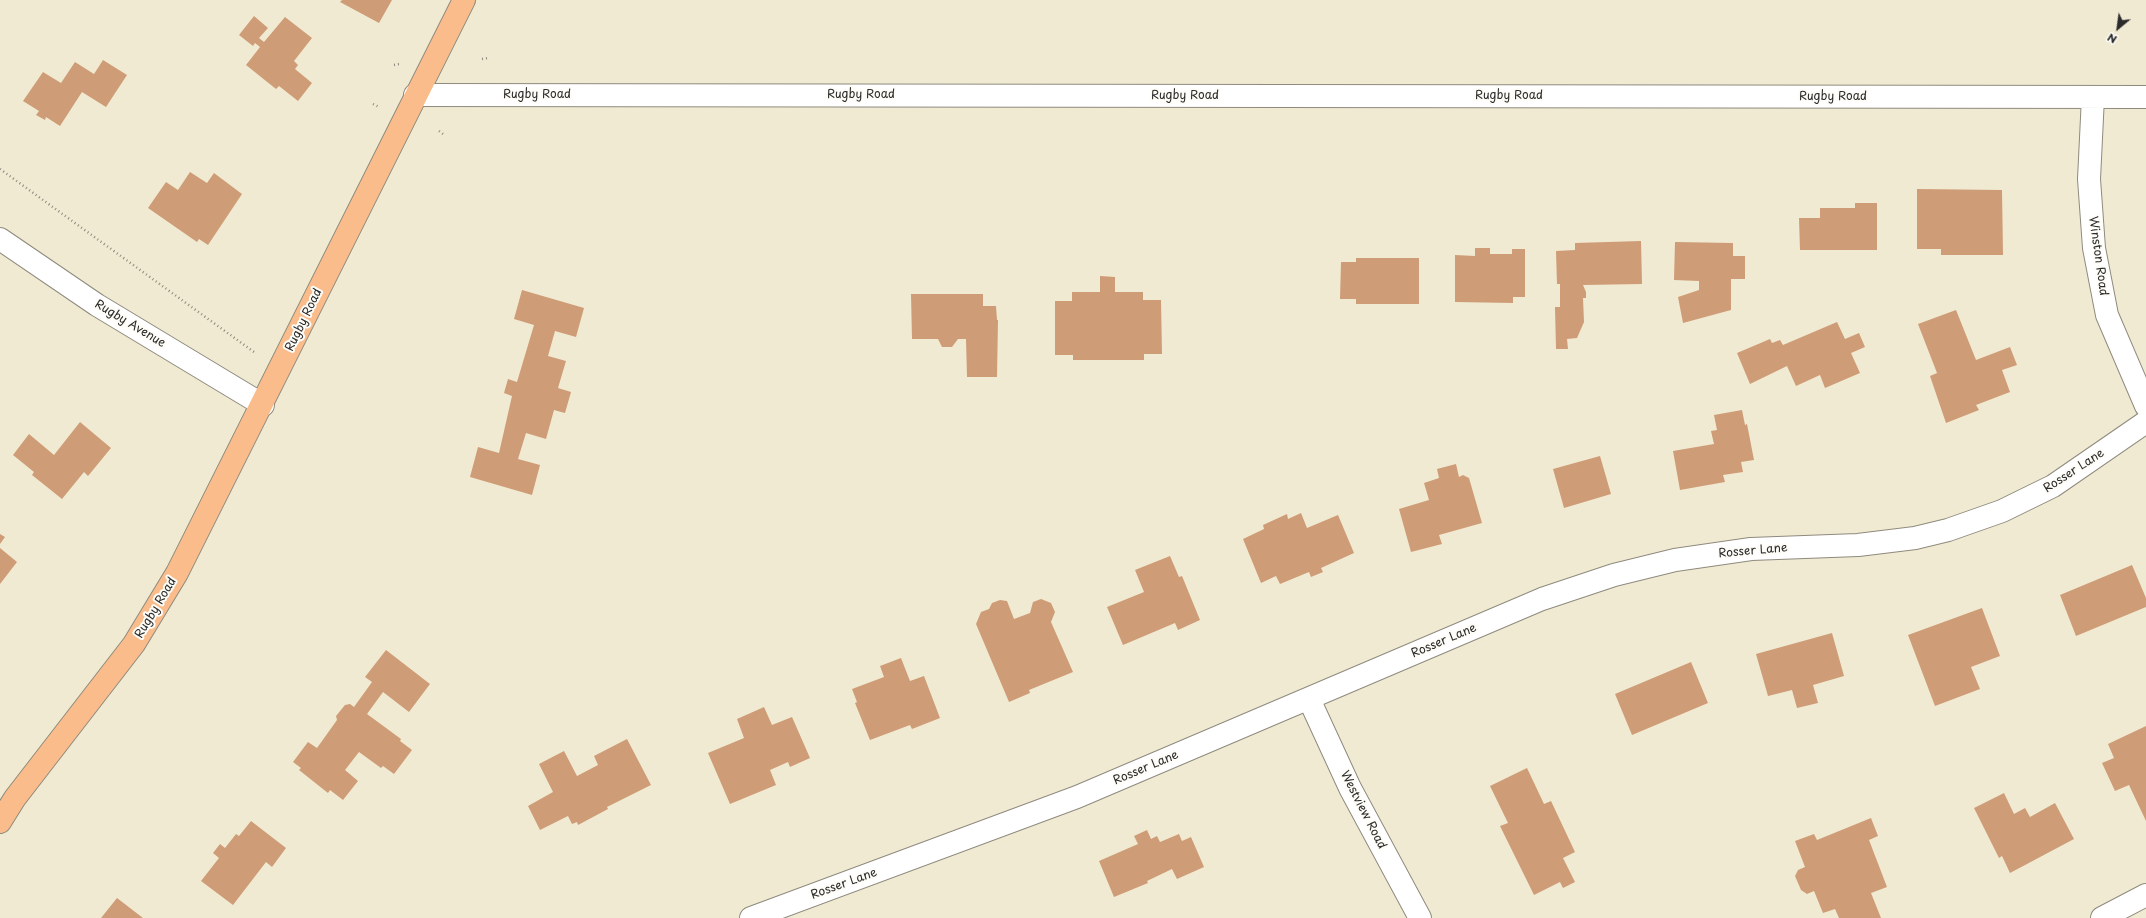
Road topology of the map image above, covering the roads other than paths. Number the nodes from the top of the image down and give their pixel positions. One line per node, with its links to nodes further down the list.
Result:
1 (464, 0): 2 (main road)
2 (416, 95): 3 (street, Rugby Road); 6 (main road, Rugby Road)
3 (2093, 97): 4 (street, Rugby Road); 7 (street, Winston Road)
4 (2146, 97)
5 (0, 239): 6 (street, Rugby Avenue)
6 (263, 404): 10 (main road, Rugby Road)
7 (2146, 406)
8 (2146, 422): 9 (street, Rosser Lane)
9 (1309, 699): 12 (street, Rosser Lane); 13 (street, Westview Road)
10 (0, 822)
11 (2146, 894): 14 (street)
12 (751, 918)
13 (1420, 918)
14 (2102, 918)

